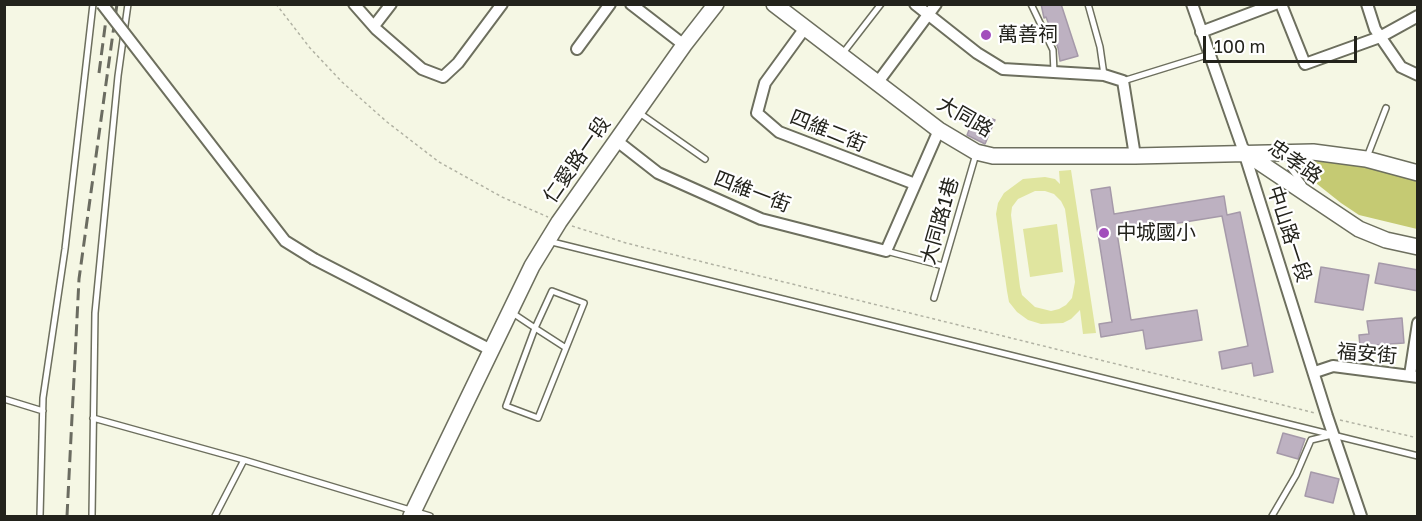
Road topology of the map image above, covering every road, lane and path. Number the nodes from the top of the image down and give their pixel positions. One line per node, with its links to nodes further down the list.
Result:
1 (93, 4): 63 (lane)
2 (102, 4): 59 (street, bridge)
3 (128, 4): 65 (lane)
4 (276, 4): 49 (path)
5 (354, 4): 23 (street)
6 (391, 4): 23 (street)
7 (502, 4): 23 (street)
8 (609, 4): 28 (street)
9 (631, 4): 27 (street)
10 (716, 4): 27 (main road, 仁愛路一段)
11 (880, 4): 30 (lane)
12 (915, 4): 21 (street)
13 (936, 4): 21 (street)
14 (1031, 4): 31 (lane)
15 (1088, 4): 32 (lane)
16 (1192, 4): 25 (street, 中山路一段)
17 (1275, 4): 25 (street)
18 (1281, 4): 26 (street)
19 (1367, 4): 26 (street)
20 (780, 6): 24 (main road, 大同路)
21 (928, 14): 31 (street); 35 (street)
22 (1418, 16): 26 (street)
23 (374, 27)
24 (805, 27): 30 (main road, 大同路); 47 (street, 四維二街)
25 (1201, 32): 29 (street, 中山路一段)
26 (1380, 37): 33 (street)
27 (684, 45): 37 (main road, 仁愛路一段)
28 (578, 49)
29 (1209, 54): 34 (lane); 41 (street, 中山路一段)
30 (840, 57): 35 (main road, 大同路)
31 (1054, 74): 32 (street)
32 (1104, 75): 34 (street)
33 (1418, 75)
34 (1123, 81): 42 (street)
35 (878, 82): 38 (main road, 大同路)
36 (1386, 108): 45 (lane)
37 (637, 112): 39 (main road, 仁愛路一段); 44 (lane)
38 (939, 130): 40 (main road, 大同路); 47 (street)
39 (616, 141): 49 (main road, 仁愛路一段); 52 (street, 四維一街)
40 (976, 152): 42 (main road, 大同路); 53 (lane, 大同路1巷)
41 (1244, 152): 42 (main road, 大同路); 43 (main road, 忠孝路); 48 (main road, 忠孝路); 60 (street, 中山路一段)
42 (1135, 156)
43 (1347, 156): 45 (main road, 忠孝路); 48 (lane)
44 (705, 159)
45 (1366, 159): 46 (main road, 忠孝路)
46 (1418, 172)
47 (915, 184): 52 (street)
48 (1327, 209): 51 (main road, 忠孝路)
49 (559, 222): 50 (main road, 仁愛路一段); 64 (path)
50 (547, 241): 55 (main road, 仁愛路一段); 66 (lane)
51 (1418, 247)
52 (886, 251): 53 (lane, 四維一街)
53 (943, 266): 54 (lane, 大同路1巷)
54 (934, 298)
55 (510, 311): 57 (lane); 59 (main road, 仁愛路一段)
56 (1418, 323): 61 (street)
57 (535, 328): 58 (lane); 58 (lane); 58 (lane)
58 (566, 348)
59 (491, 350): 70 (main road, 仁愛路一段)
60 (1315, 372): 61 (street, 福安街); 64 (street, 中山路一段)
61 (1414, 376)
62 (4, 399): 63 (lane)
63 (43, 411): 71 (lane)
64 (1327, 416): 66 (street, 中山路一段); 67 (path)
65 (93, 418): 69 (lane); 72 (lane)
66 (1334, 435): 68 (lane); 75 (lane); 76 (street, 中山路一段)
67 (1418, 438)
68 (1418, 456)
69 (244, 460): 70 (lane); 73 (lane)
70 (412, 514): 74 (lane)
71 (40, 516)
72 (92, 516)
73 (215, 516)
74 (430, 516)
75 (1272, 516)
76 (1361, 516)

